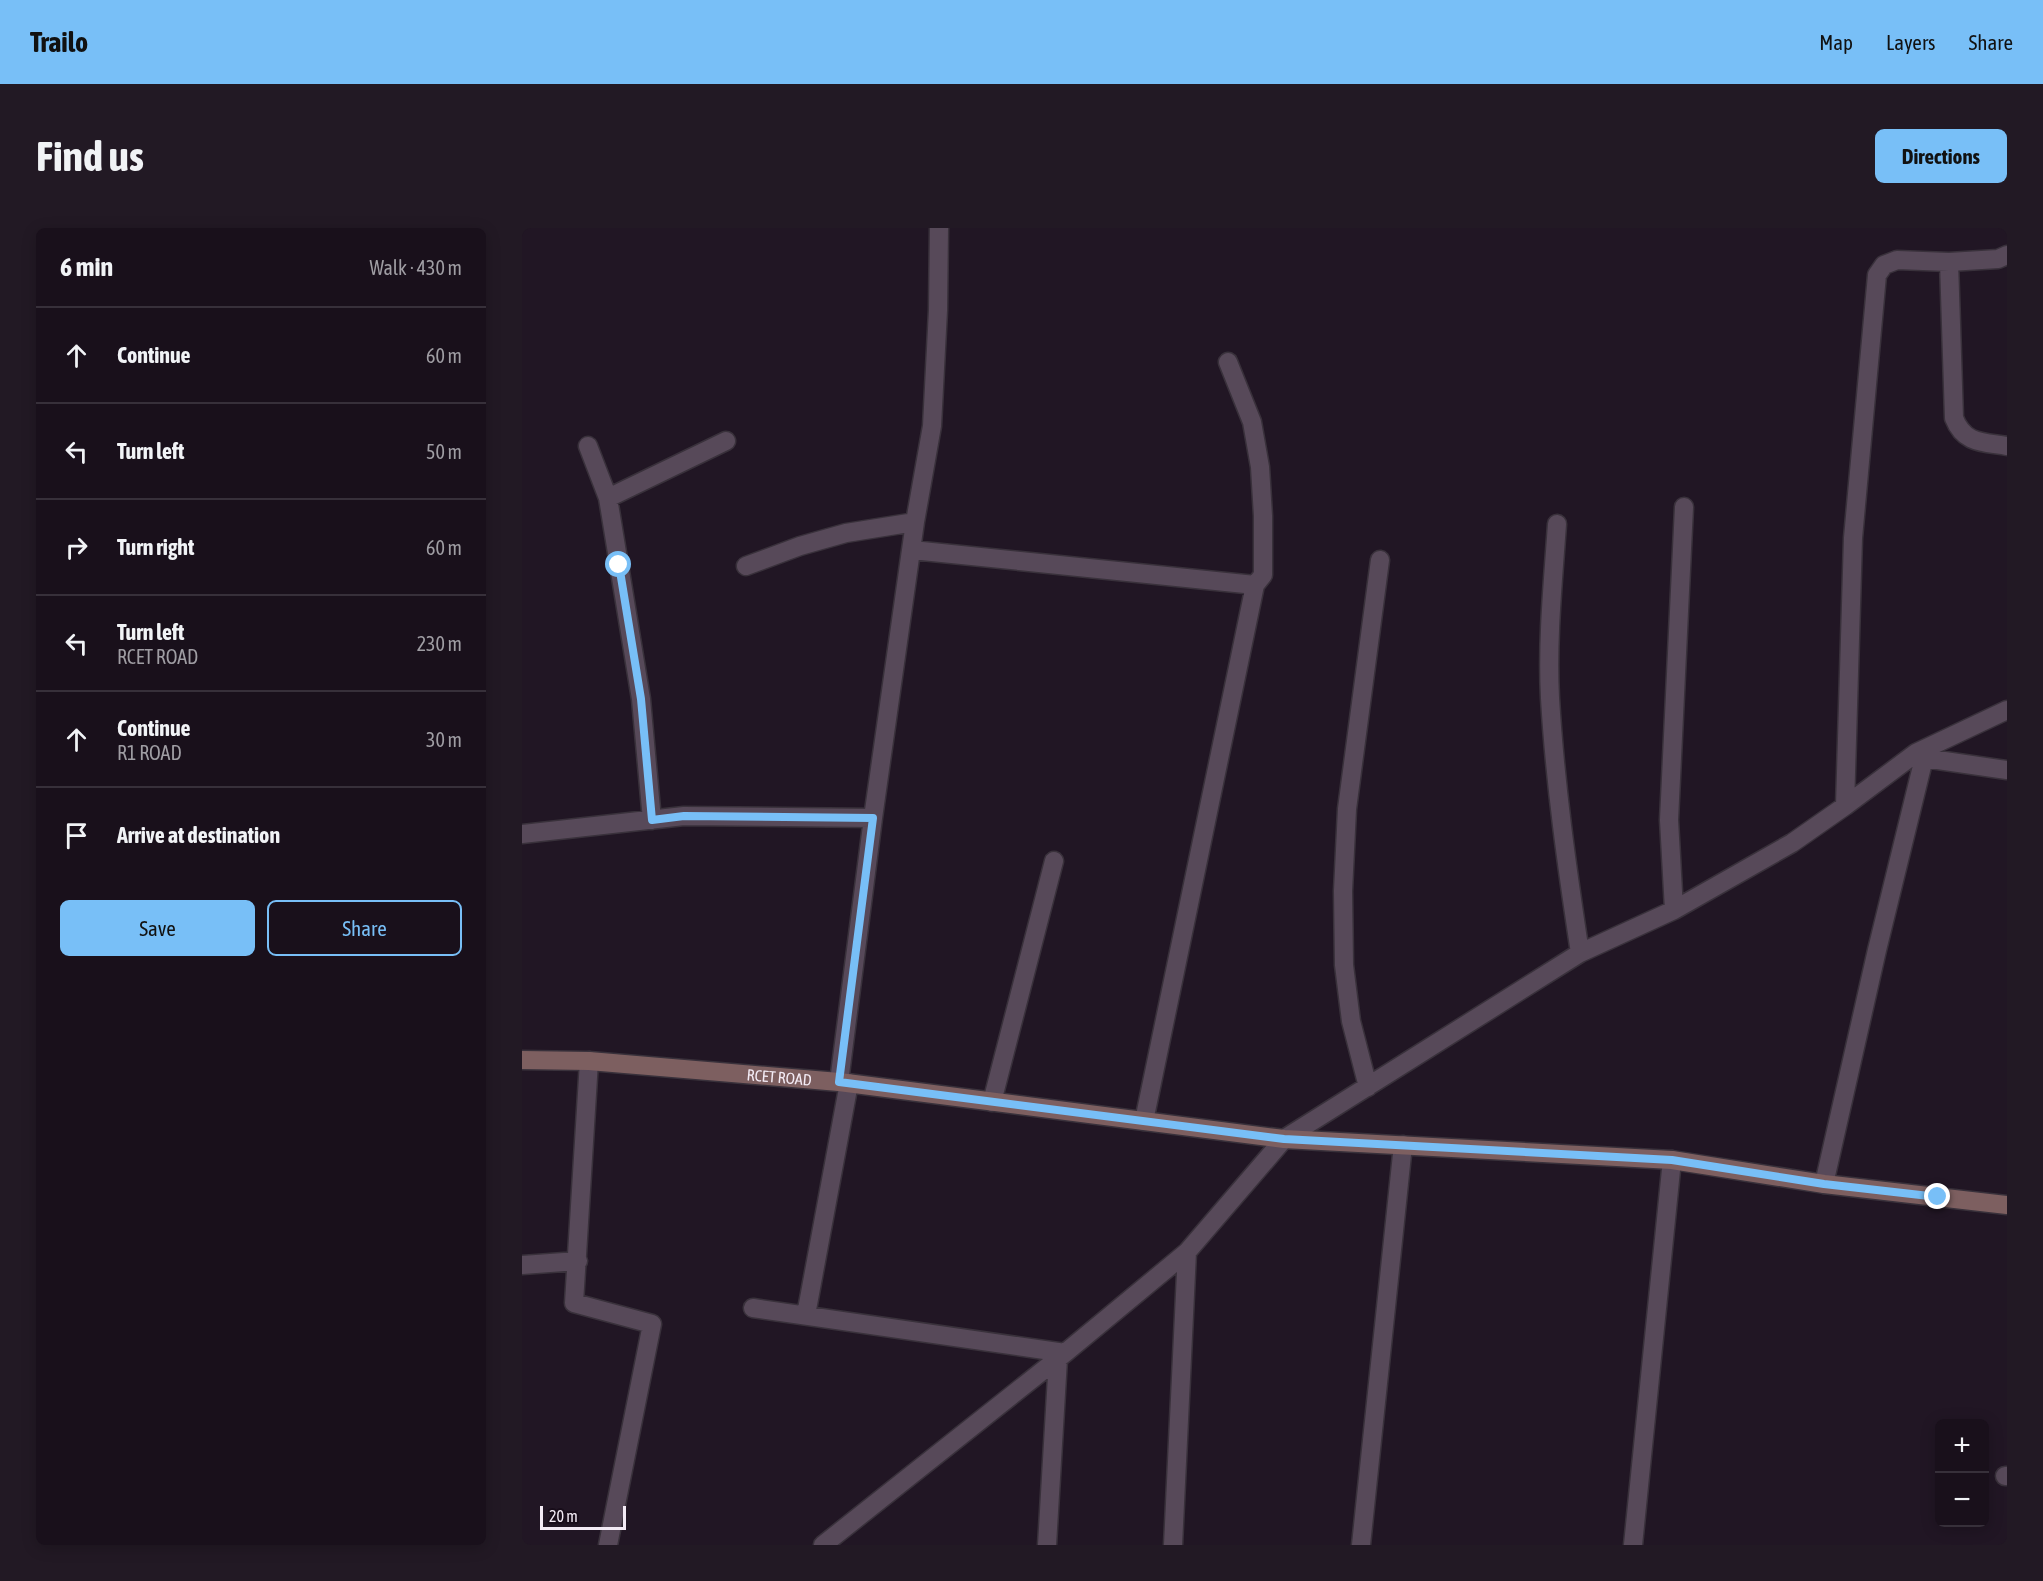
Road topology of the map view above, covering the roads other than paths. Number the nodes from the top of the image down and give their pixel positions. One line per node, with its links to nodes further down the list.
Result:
1 (939, 228): 10 (street)
2 (2007, 255): 3 (street)
3 (1949, 262): 7 (street); 19 (street)
4 (1228, 362): 15 (street)
5 (726, 441): 8 (street)
6 (588, 446): 8 (street)
7 (2007, 446)
8 (608, 498): 21 (street)
9 (1684, 507): 24 (street)
10 (915, 522): 12 (street); 14 (street)
11 (1557, 524): 25 (street)
12 (912, 550): 15 (street); 20 (street)
13 (1380, 560): 29 (street)
14 (746, 566)
15 (1255, 585): 31 (street)
16 (2007, 710): 17 (street)
17 (1920, 756): 18 (street); 19 (street); 35 (street)
18 (2007, 770)
19 (1845, 806): 24 (street)
20 (873, 818): 21 (street); 28 (street)
21 (652, 820): 22 (street)
22 (522, 834)
23 (1054, 861): 30 (street)
24 (1674, 910): 25 (street)
25 (1580, 953): 29 (street)
26 (522, 1060): 27 (main road, RCET ROAD)
27 (589, 1061): 28 (main road, RCET ROAD); 38 (street)
28 (844, 1083): 30 (main road, RCET ROAD); 41 (street)
29 (1368, 1087): 32 (street)
30 (992, 1102): 31 (main road, RCET ROAD)
31 (1144, 1121): 32 (main road, RCET ROAD)
32 (1284, 1139): 33 (main road, RCET ROAD); 37 (street)
33 (1403, 1145): 34 (main road, RCET ROAD); 47 (street)
34 (1672, 1160): 35 (main road, RCET ROAD); 48 (street)
35 (1824, 1184): 36 (main road, RCET ROAD)
36 (2007, 1205)
37 (1187, 1252): 42 (street); 46 (street)
38 (578, 1261): 39 (street); 43 (street)
39 (522, 1265)
40 (753, 1308): 41 (street)
41 (806, 1315): 42 (street)
42 (1062, 1356): 44 (street); 45 (street)
43 (608, 1545)
44 (823, 1545)
45 (1047, 1545)
46 (1173, 1545)
47 (1362, 1545)
48 (1633, 1545)

